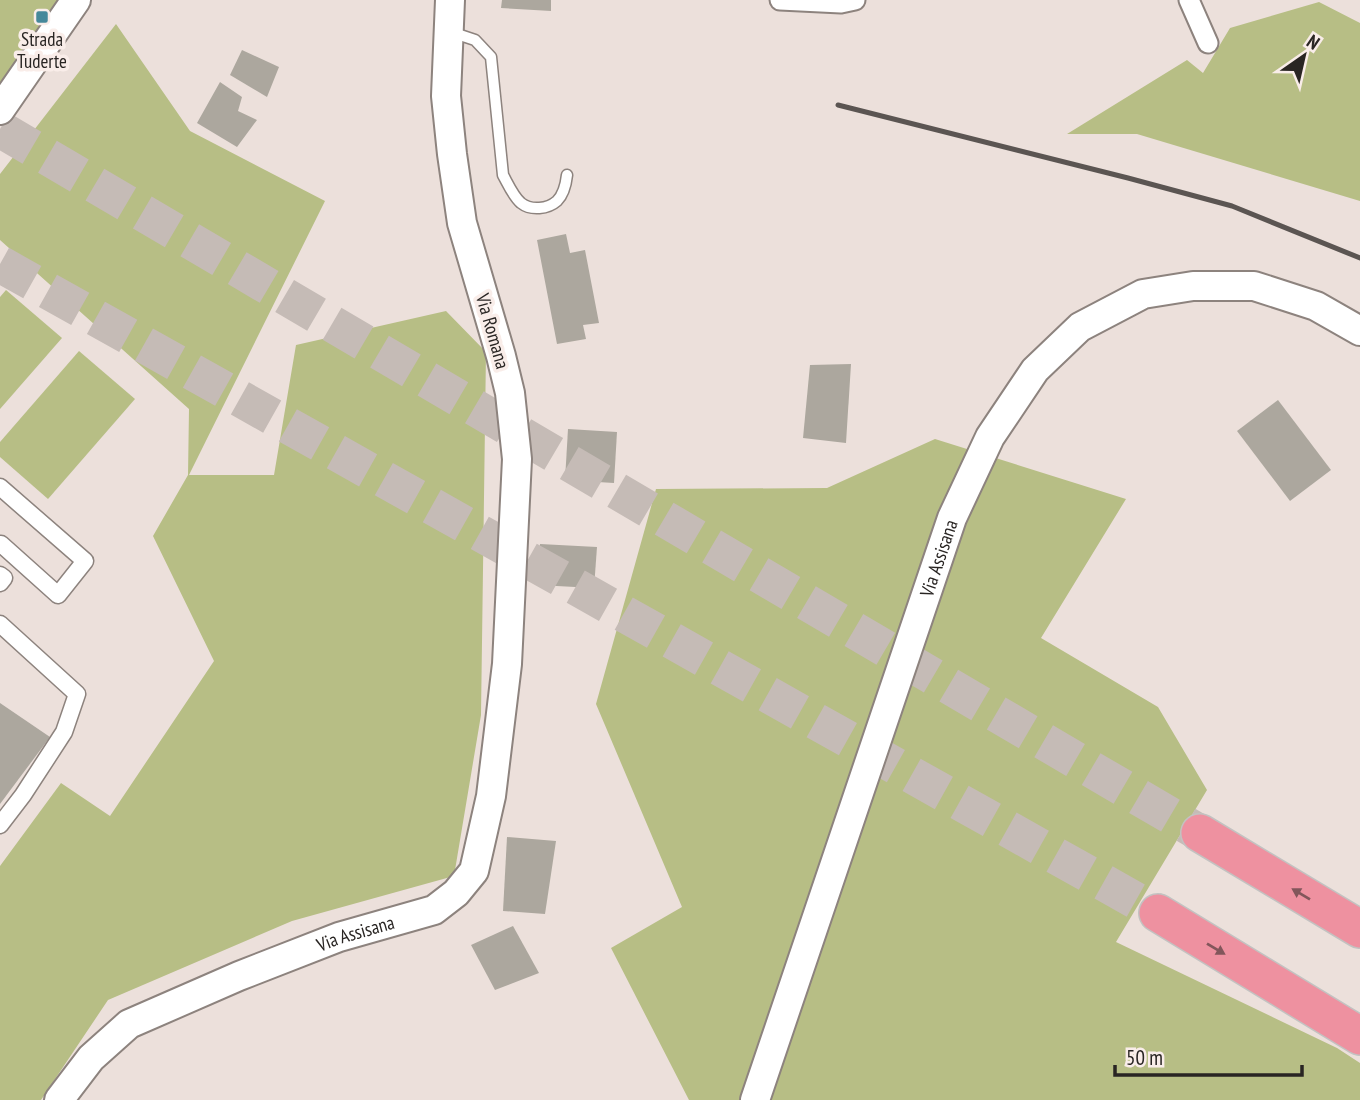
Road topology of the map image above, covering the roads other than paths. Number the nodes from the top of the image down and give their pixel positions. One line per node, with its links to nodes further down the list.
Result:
1 (76, 0): 8 (main road)
2 (450, 0): 6 (main road, Via Romana)
3 (780, 0): 4 (street)
4 (855, 0)
5 (1189, 0): 7 (street)
6 (449, 31): 9 (lane); 16 (main road, Via Romana)
7 (1208, 43)
8 (0, 110)
9 (567, 175)
10 (1360, 331): 23 (main road, Via Assisana)
11 (0, 487): 12 (street)
12 (0, 545)
13 (0, 575): 14 (street)
14 (0, 583)
15 (0, 624): 17 (street)
16 (507, 664): 22 (main road, Via Assisana)
17 (0, 825)
18 (1200, 833): 20 (highway, one-way to 18)
19 (1157, 913): 21 (highway, one-way to 21)
20 (1360, 929)
21 (1360, 1036)
22 (59, 1100)
23 (755, 1100)

